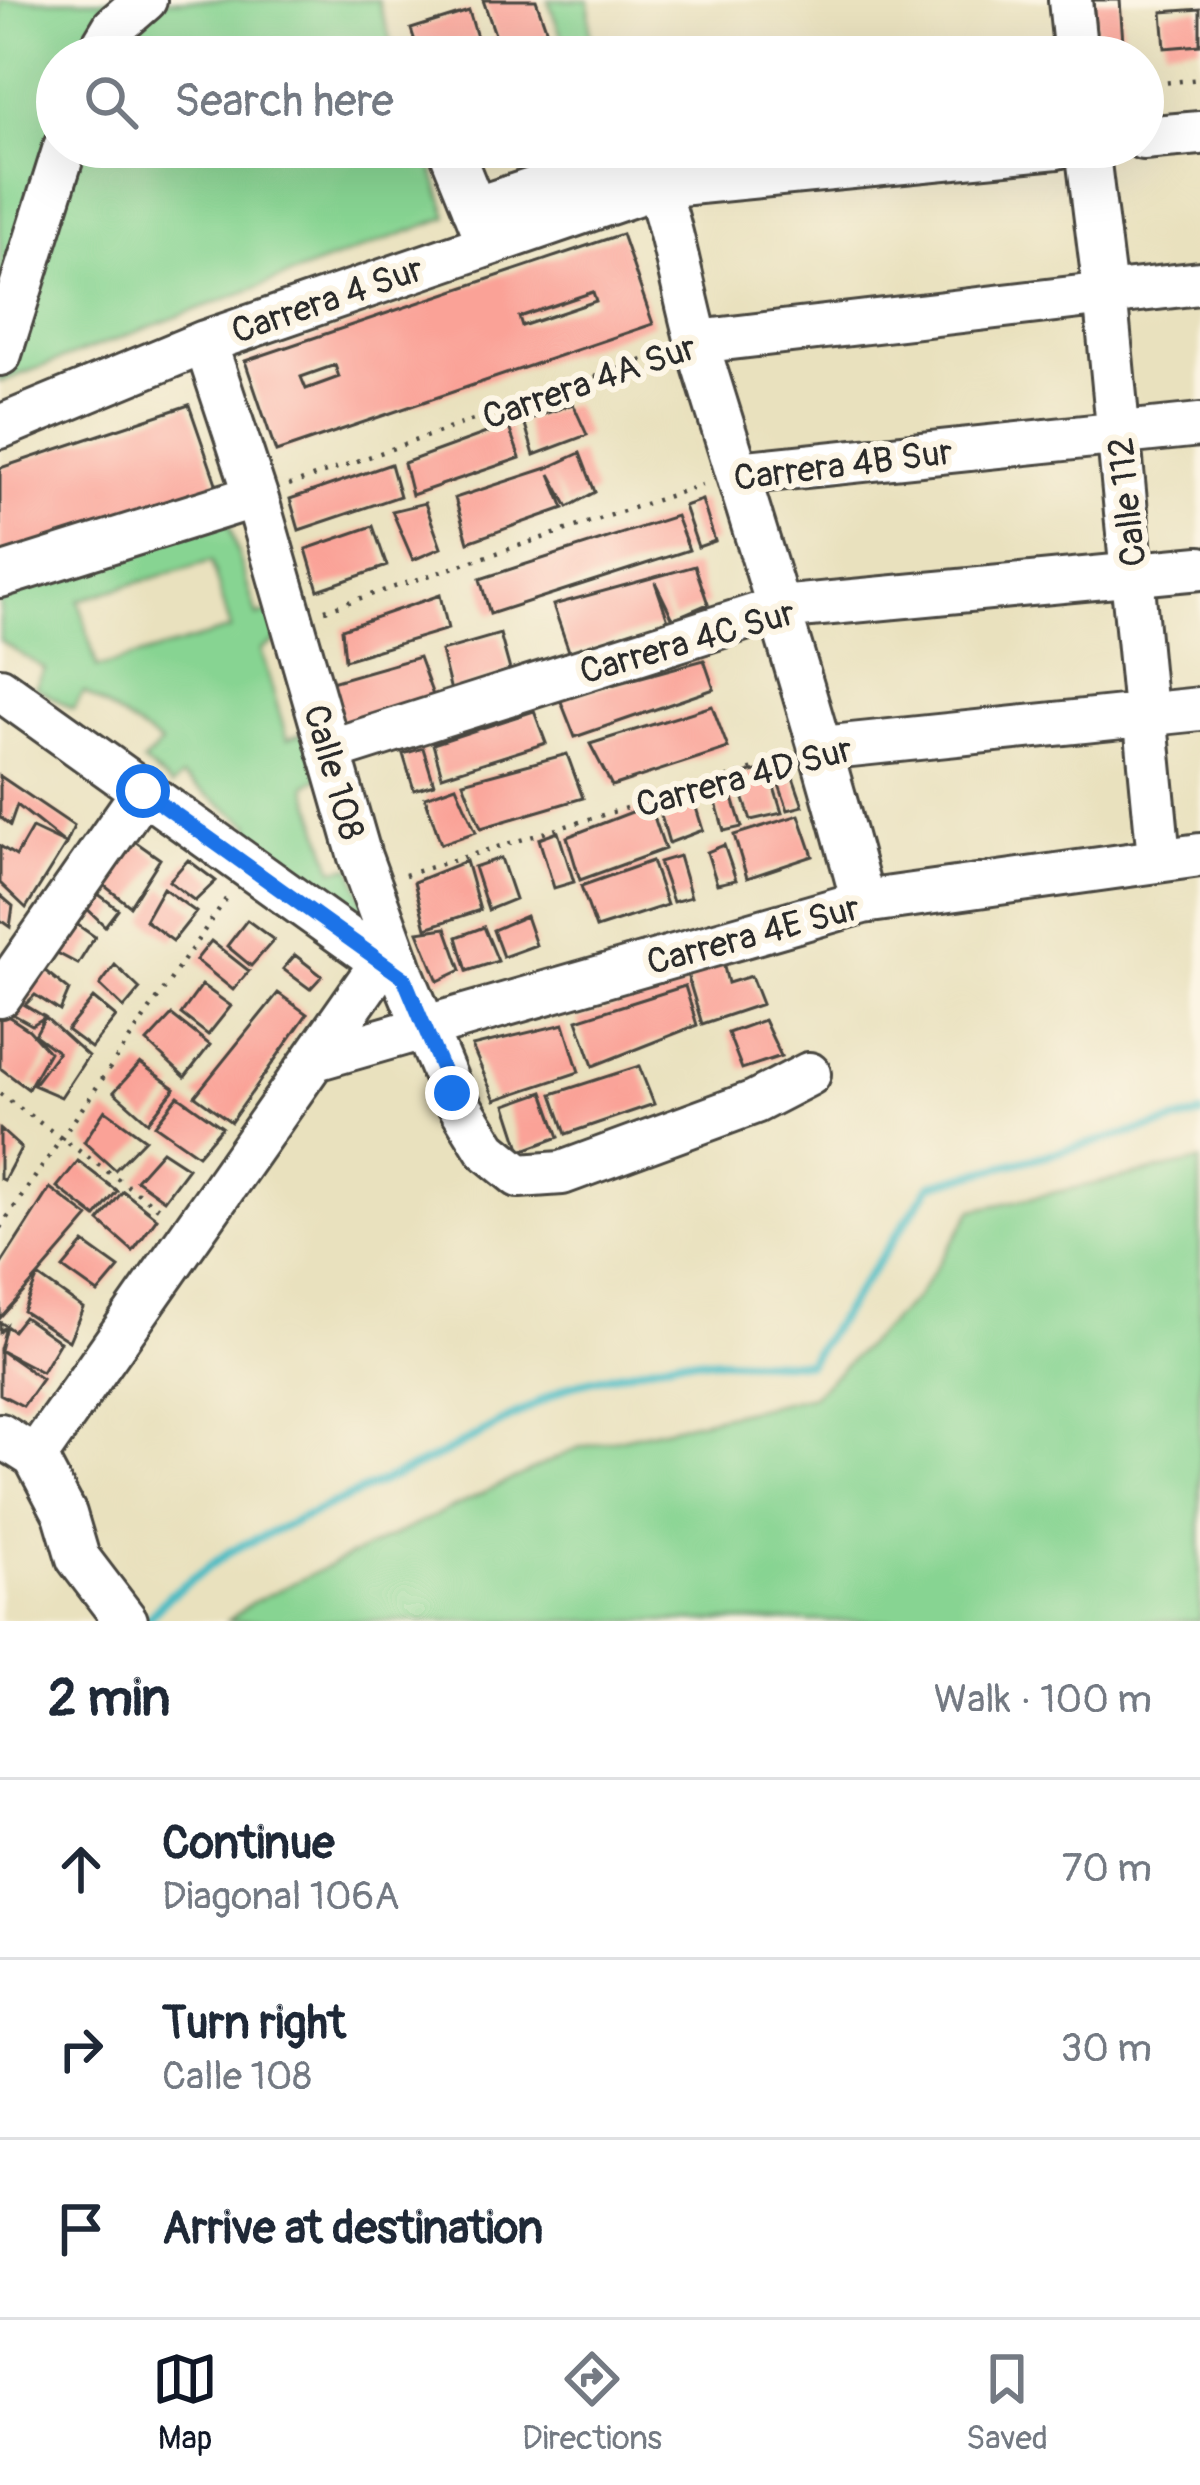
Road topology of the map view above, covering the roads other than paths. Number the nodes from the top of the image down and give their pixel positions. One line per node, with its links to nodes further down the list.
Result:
1 (145, 0): 3 (street)
2 (1070, 0): 4 (street)
3 (108, 36)
4 (1074, 36)
5 (1200, 133): 6 (street)
6 (1164, 136)
7 (58, 168): 17 (street)
8 (458, 168): 12 (street)
9 (634, 168): 12 (street, Carrera 4 Sur)
10 (652, 168): 16 (street)
11 (1091, 168): 14 (street, Calle 112)
12 (481, 225): 15 (street, Carrera 4 Sur)
13 (1200, 284): 14 (street, Carrera 4A Sur)
14 (1106, 292): 16 (street, Carrera 4A Sur); 20 (street, Calle 112)
15 (205, 342): 19 (street, Carrera 4 Sur); 22 (street, Calle 108)
16 (697, 342): 21 (street)
17 (0, 354)
18 (1200, 424): 20 (street, Carrera 4B Sur)
19 (0, 427)
20 (1119, 431): 21 (street, Carrera 4B Sur); 24 (street, Calle 112)
21 (738, 473): 26 (street)
22 (256, 496): 25 (street); 31 (street, Calle 108)
23 (1200, 568): 24 (street, Carrera 4C Sur)
24 (1133, 574): 26 (street, Carrera 4C Sur); 29 (street, Calle 112)
25 (0, 575)
26 (779, 608): 30 (street); 31 (street, Carrera 4C Sur)
27 (0, 688): 32 (street)
28 (1200, 709): 29 (street, Carrera 4D Sur)
29 (1146, 714): 30 (street, Carrera 4D Sur); 33 (street, Calle 112)
30 (822, 748): 34 (street)
31 (329, 752): 35 (street, Calle 108)
32 (143, 791): 35 (street); 36 (street)
33 (1180, 857): 34 (street, Carrera 4E Sur)
34 (863, 902): 37 (street, Carrera 4E Sur)
35 (393, 970): 37 (street, Calle 108); 38 (street)
36 (0, 997)
37 (424, 1026): 38 (street, Carrera 4E Sur); 39 (street, Calle 108)
38 (315, 1059): 40 (street)
39 (809, 1074)
40 (18, 1446): 41 (street)
41 (123, 1618)

